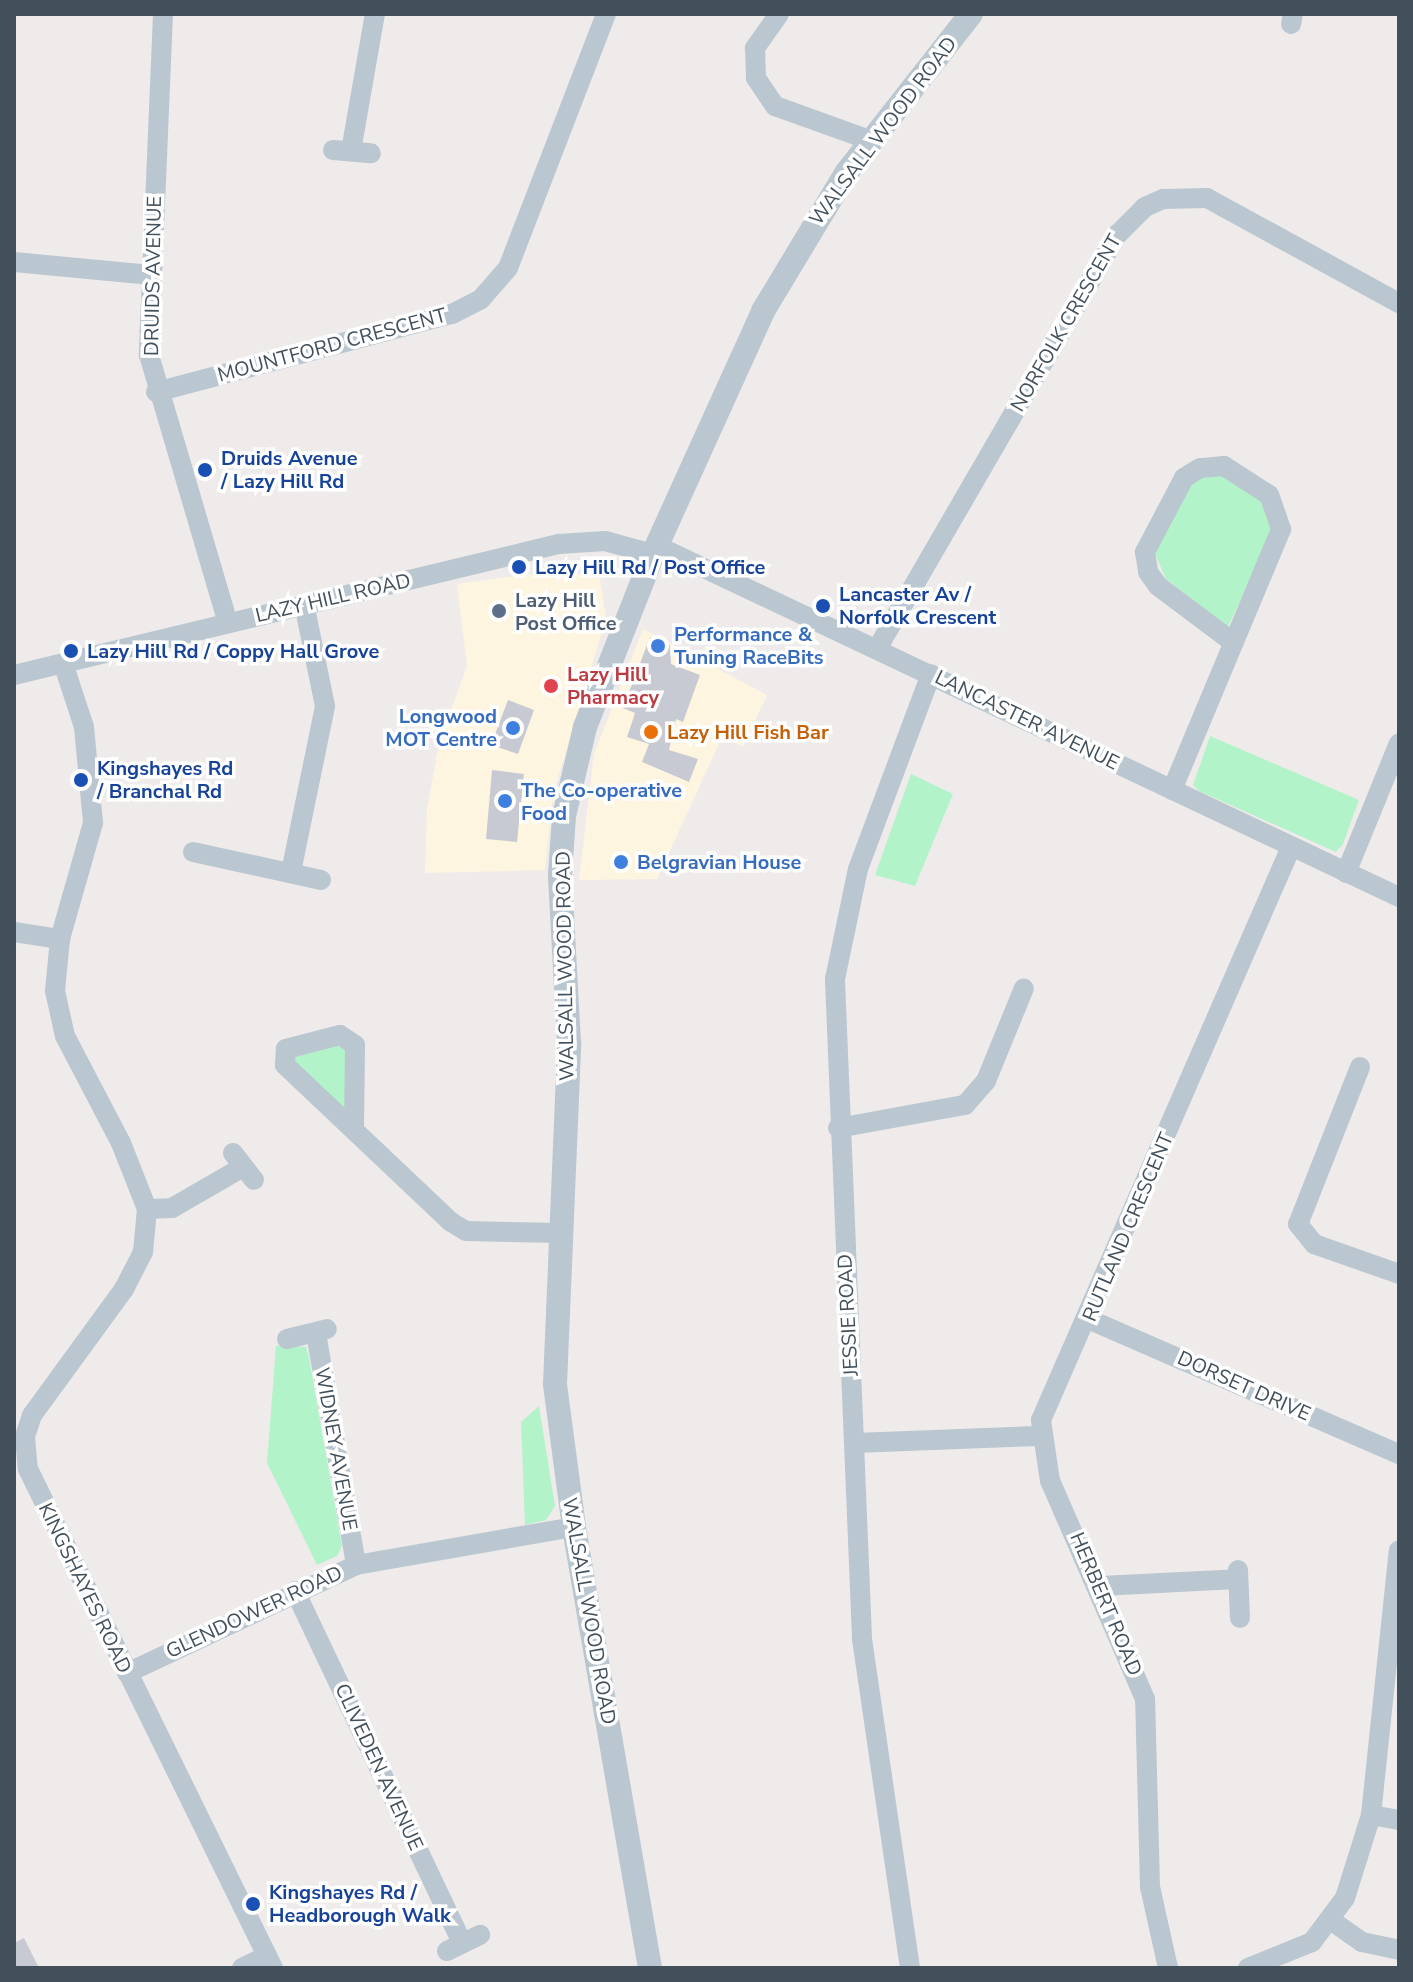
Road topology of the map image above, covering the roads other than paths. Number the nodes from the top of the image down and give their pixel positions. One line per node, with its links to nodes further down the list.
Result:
1 (163, 14): 9 (street, DRUIDS AVENUE)
2 (375, 14): 7 (street)
3 (606, 14): 11 (street, MOUNTFORD CRESCENT)
4 (779, 14): 6 (street)
5 (971, 14): 6 (street, WALSALL WOOD ROAD)
6 (872, 141): 12 (street, WALSALL WOOD ROAD)
7 (352, 151)
8 (14, 262): 9 (street)
9 (151, 275): 11 (street, DRUIDS AVENUE)
10 (1399, 303): 16 (street, NORFOLK CRESCENT)
11 (156, 392): 14 (street, DRUIDS AVENUE)
12 (653, 554): 13 (street, LAZY HILL ROAD); 16 (street, LANCASTER AVENUE); 36 (street, WALSALL WOOD ROAD)
13 (304, 604): 14 (street, LAZY HILL ROAD); 24 (street)
14 (228, 623): 17 (street, LAZY HILL ROAD)
15 (1230, 640): 15 (street); 21 (street)
16 (877, 649): 18 (street, LANCASTER AVENUE)
17 (64, 666): 19 (street, LAZY HILL ROAD); 29 (street, KINGSHAYES ROAD)
18 (931, 674): 21 (street, LANCASTER AVENUE); 32 (street, JESSIE ROAD)
19 (14, 675)
20 (1399, 743): 25 (street)
21 (1172, 790): 22 (street, LANCASTER AVENUE)
22 (1291, 847): 25 (street, LANCASTER AVENUE); 38 (street, RUTLAND CRESCENT)
23 (193, 852): 24 (street)
24 (291, 872): 26 (street)
25 (1346, 873): 27 (street, LANCASTER AVENUE)
26 (321, 880)
27 (1399, 897)
28 (14, 932): 29 (street)
29 (60, 939): 35 (street, KINGSHAYES ROAD)
30 (1023, 988): 32 (street)
31 (1361, 1067): 37 (street)
32 (838, 1128): 41 (street, JESSIE ROAD)
33 (354, 1129): 33 (street); 36 (street)
34 (244, 1167): 35 (street)
35 (147, 1209): 49 (street, KINGSHAYES ROAD)
36 (560, 1233): 43 (street, WALSALL WOOD ROAD)
37 (1399, 1274)
38 (1088, 1319): 40 (street, RUTLAND CRESCENT); 42 (street, DORSET DRIVE)
39 (287, 1339): 45 (street, WIDNEY AVENUE)
40 (1040, 1436): 41 (street); 46 (street, HERBERT ROAD)
41 (855, 1443): 58 (street, JESSIE ROAD)
42 (1399, 1454)
43 (574, 1527): 45 (street, GLENDOWER ROAD); 57 (street, WALSALL WOOD ROAD)
44 (1399, 1550): 50 (street)
45 (356, 1565): 47 (street, GLENDOWER ROAD)
46 (1101, 1586): 48 (street); 59 (street, HERBERT ROAD)
47 (295, 1591): 49 (street, GLENDOWER ROAD); 53 (street, CLIVEDEN AVENUE)
48 (1240, 1618)
49 (127, 1673): 55 (street, KINGSHAYES ROAD)
50 (1371, 1815): 51 (street); 52 (street)
51 (1399, 1820)
52 (1332, 1921): 54 (street); 60 (street)
53 (463, 1943)
54 (1399, 1950)
55 (270, 1962): 56 (street)
56 (242, 1968)
57 (650, 1968)
58 (910, 1968)
59 (1168, 1968)
60 (1248, 1968)

